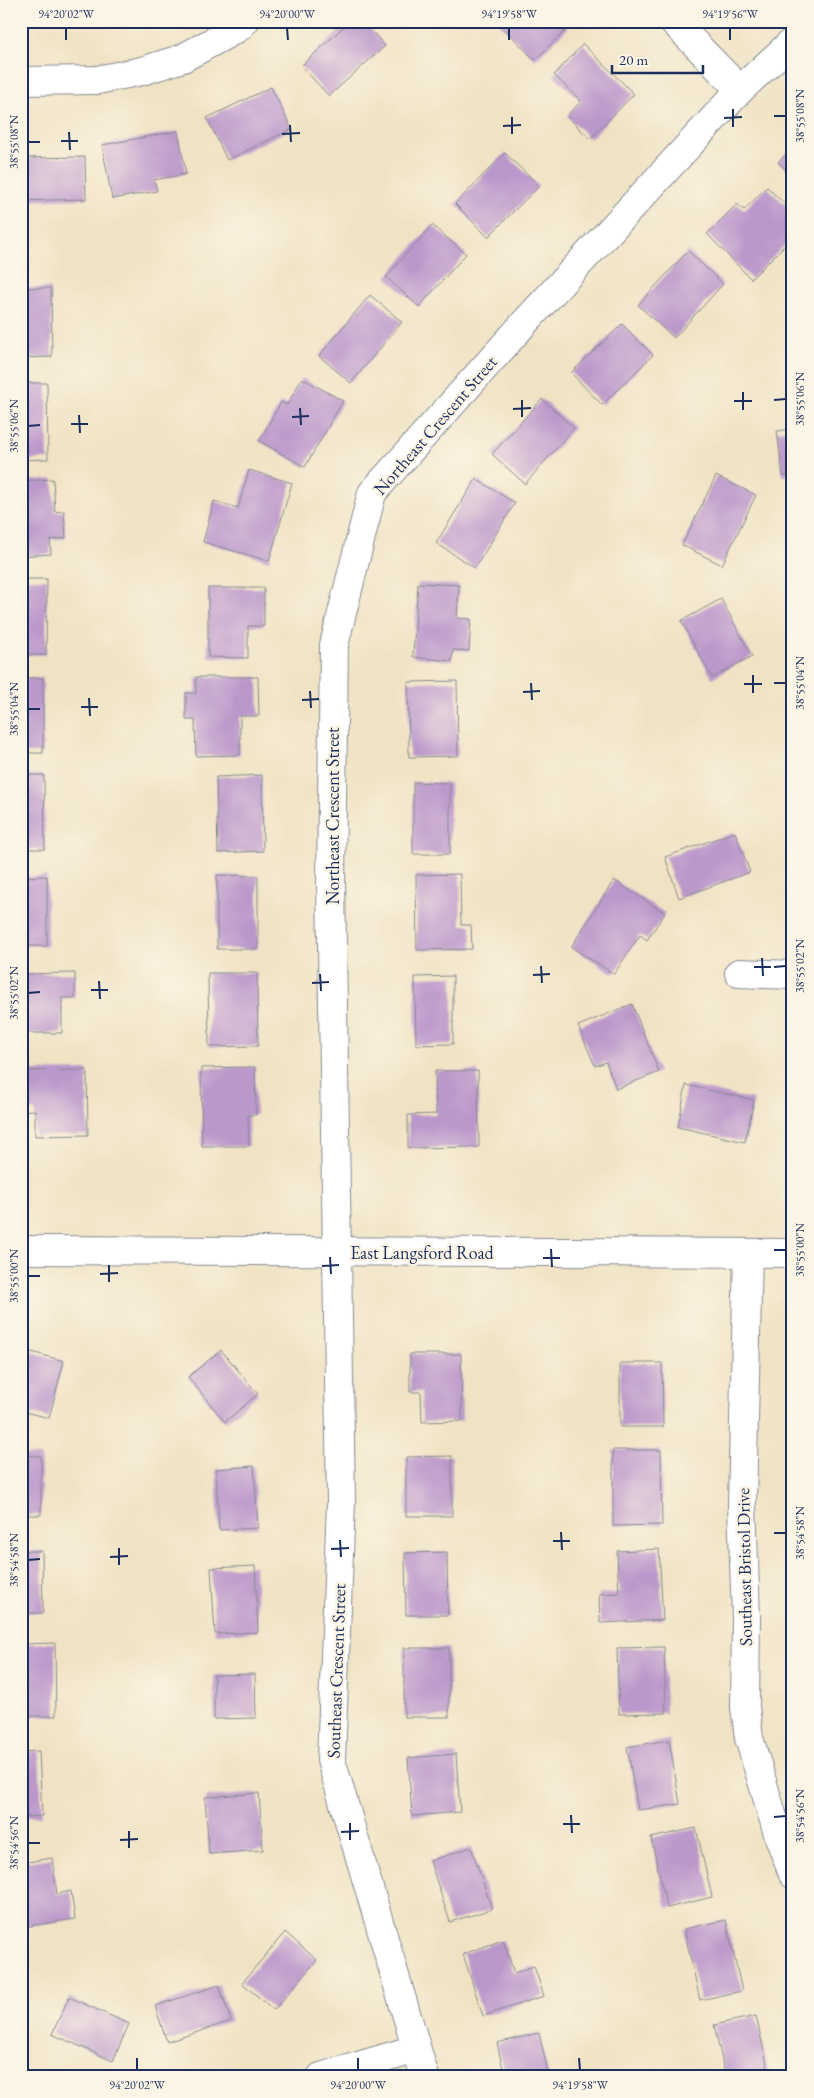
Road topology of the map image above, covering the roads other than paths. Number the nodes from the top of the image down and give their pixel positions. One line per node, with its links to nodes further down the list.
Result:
1 (245, 21): 4 (street)
2 (673, 21): 5 (street)
3 (793, 41): 5 (street, Northeast Crescent Street)
4 (21, 81)
5 (740, 90): 9 (street, Northeast Crescent Street)
6 (739, 973): 7 (street)
7 (793, 975)
8 (21, 1250): 9 (street, East Langsford Road)
9 (338, 1251): 10 (street, East Langsford Road); 13 (street, Southeast Crescent Street)
10 (748, 1253): 11 (street, East Langsford Road); 12 (street, Southeast Bristol Drive)
11 (793, 1253)
12 (793, 1874)
13 (416, 2048): 14 (street); 15 (street, Southeast Crescent Street)
14 (321, 2077)
15 (425, 2077)

